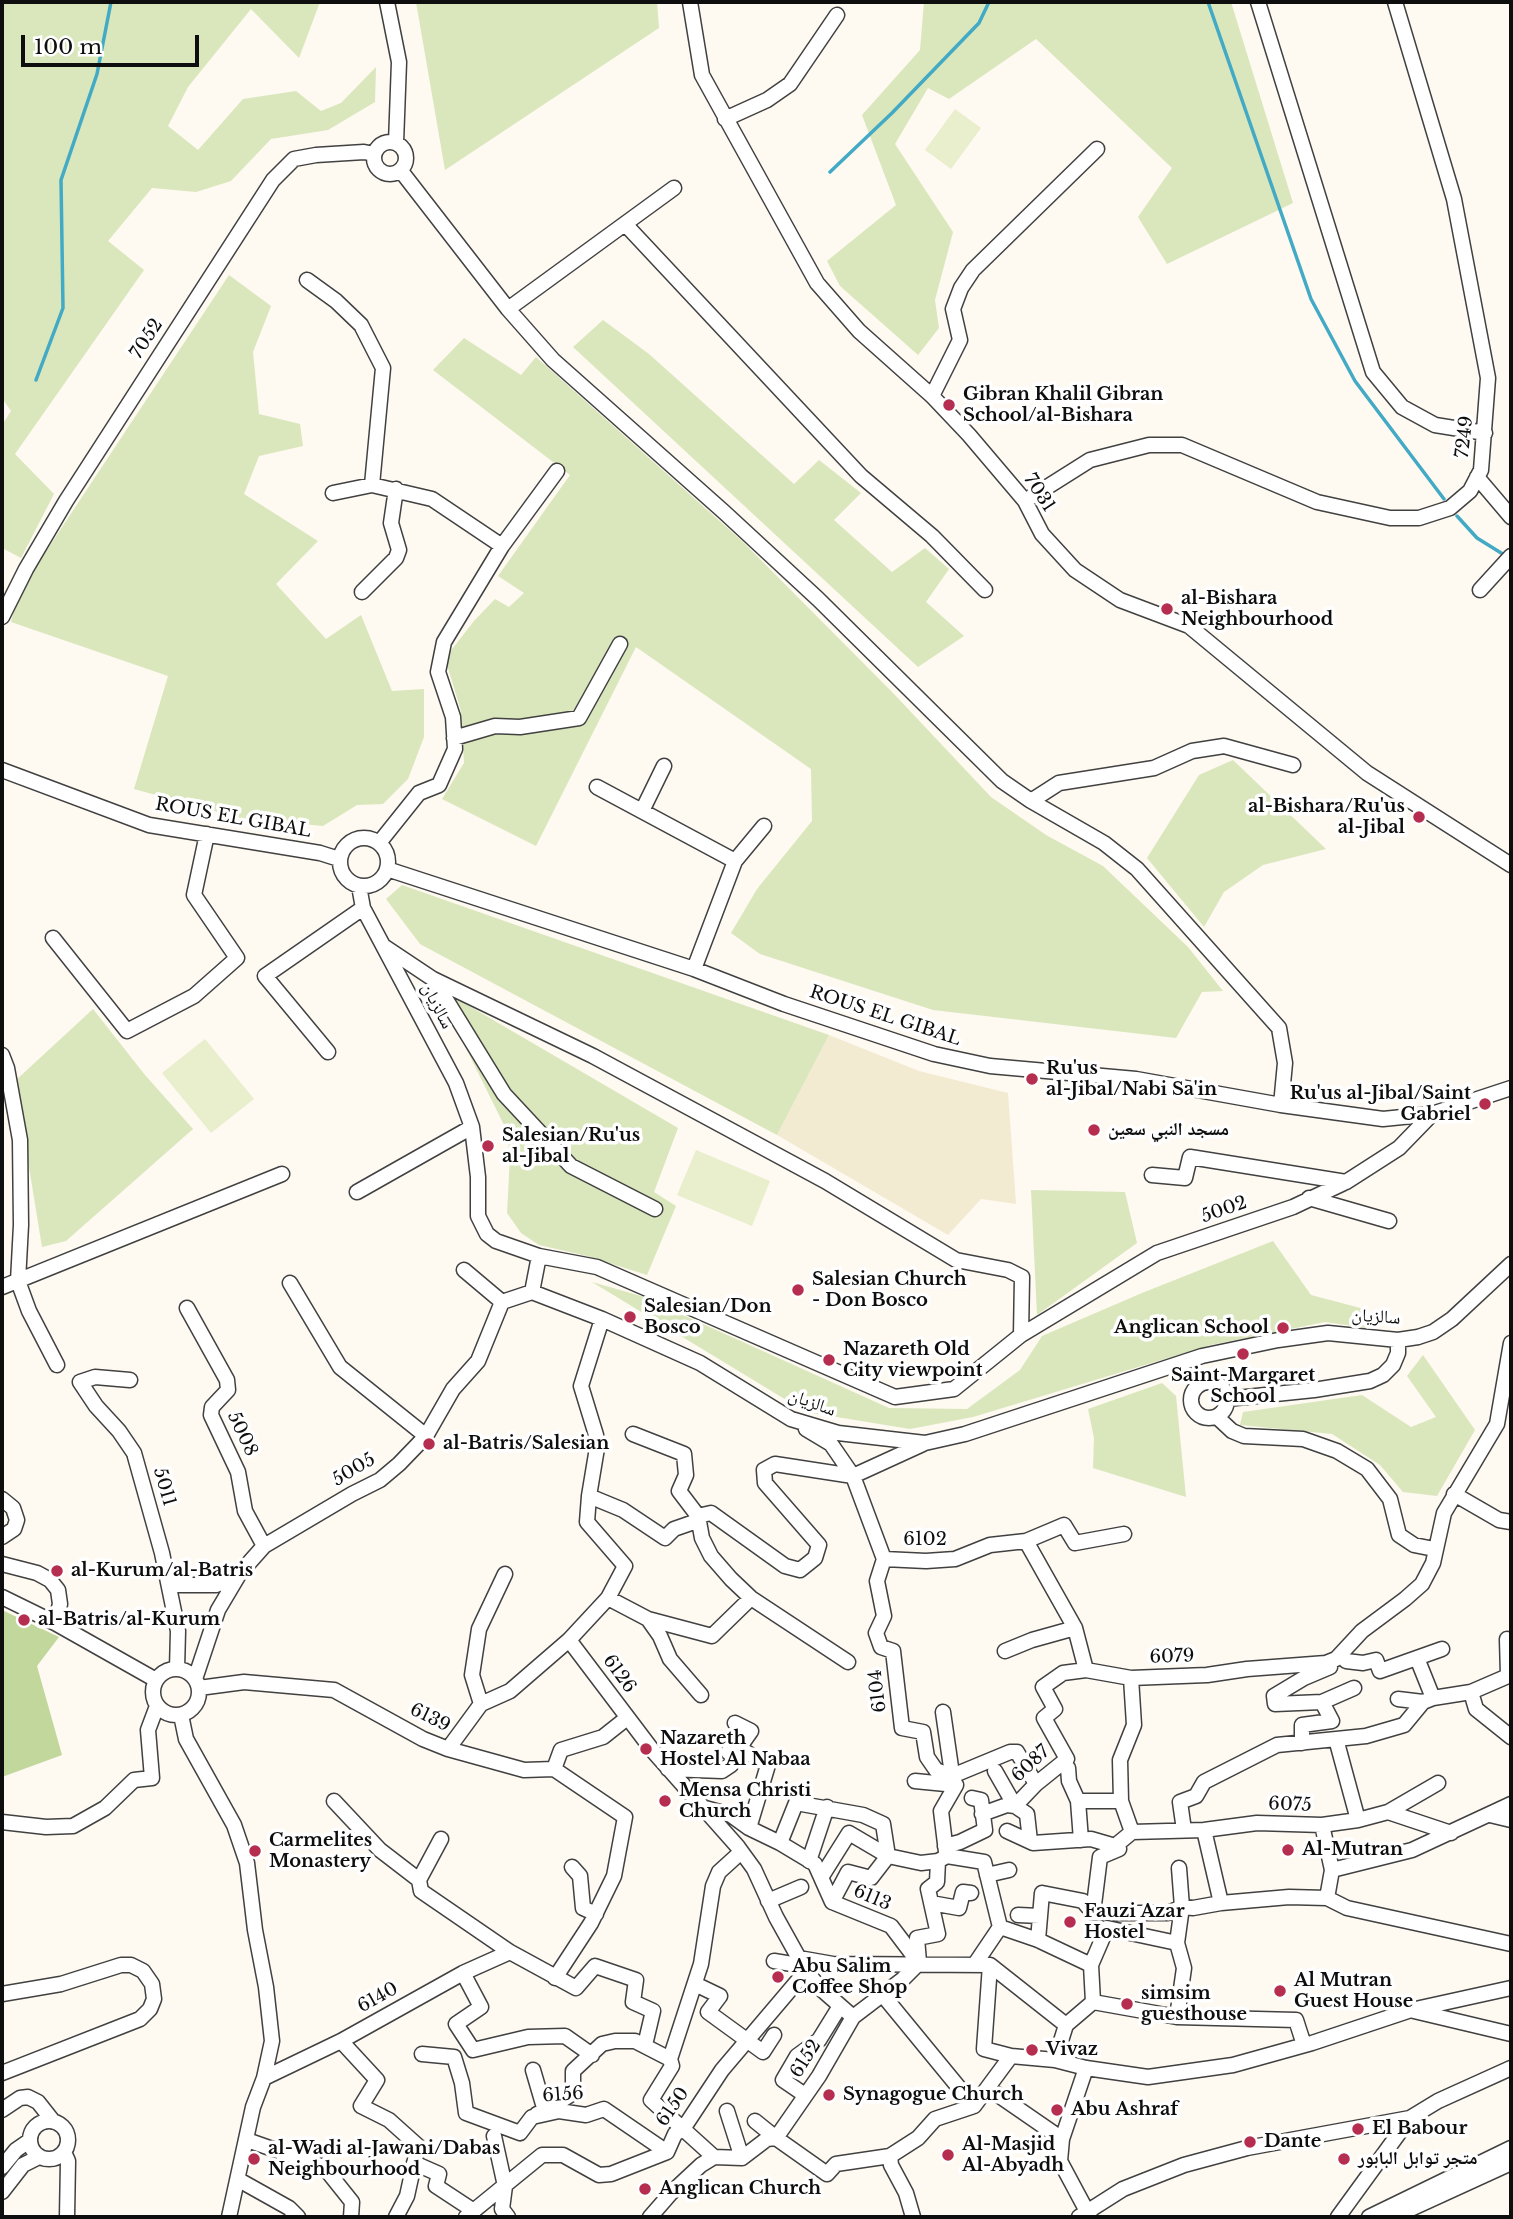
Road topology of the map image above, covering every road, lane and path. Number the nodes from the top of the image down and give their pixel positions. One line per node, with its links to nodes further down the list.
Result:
1 (387, 2): 7 (street)
2 (690, 2): 6 (street, 7031)
3 (1258, 2): 16 (street)
4 (1395, 2): 16 (street, 7249)
5 (837, 15): 6 (street)
6 (725, 119): 15 (street, 7031)
7 (396, 143): 9 (street); 10 (street)
8 (1097, 149): 15 (street)
9 (374, 154): 10 (street); 29 (street, 7052)
10 (401, 171): 14 (street)
11 (674, 188): 12 (street)
12 (625, 224): 14 (street); 26 (street)
13 (307, 280): 19 (street)
14 (508, 309): 36 (street)
15 (932, 397): 22 (street, 7031)
16 (1485, 433): 18 (street, 7249)
17 (557, 471): 24 (street)
18 (1477, 477): 22 (street, 7249); 23 (street)
19 (372, 485): 20 (street); 21 (street)
20 (396, 489): 24 (street); 28 (street)
21 (333, 493)
22 (1025, 501): 43 (street, 7031)
23 (1511, 517)
24 (502, 546): 31 (street)
25 (1511, 556): 27 (street)
26 (985, 590)
27 (1480, 590)
28 (362, 592)
29 (2, 617)
30 (620, 644): 31 (street)
31 (454, 738): 40 (street)
32 (1293, 765): 36 (street)
33 (664, 766): 37 (street)
34 (2, 770): 39 (street, ROUS EL GIBAL)
35 (597, 787): 37 (street)
36 (1031, 801): 54 (street)
37 (642, 811): 42 (street)
38 (764, 826): 42 (street)
39 (207, 834): 41 (street, ROUS EL GIBAL); 47 (street)
40 (379, 843): 41 (street); 44 (street)
41 (340, 859): 45 (street)
42 (735, 861): 49 (street)
43 (1511, 865)
44 (387, 869): 45 (street); 49 (street, ROUS EL GIBAL)
45 (359, 886): 46 (street, سالزيان)
46 (363, 908): 48 (street, سالزيان); 51 (street)
47 (53, 938)
48 (385, 947): 50 (street); 56 (street, سالزيان)
49 (694, 969): 54 (street, ROUS EL GIBAL)
50 (433, 979): 62 (street); 74 (street)
51 (328, 1052)
52 (2, 1055): 67 (street)
53 (1511, 1088): 55 (street, ROUS EL GIBAL)
54 (1281, 1105): 55 (street, ROUS EL GIBAL)
55 (1432, 1114): 59 (street, 5002)
56 (472, 1127): 60 (street); 64 (street, سالزيان)
57 (282, 1174): 67 (street)
58 (1152, 1175): 59 (street)
59 (1346, 1182): 61 (street, 5002)
60 (356, 1192)
61 (1309, 1198): 63 (street); 74 (street, 5002)
62 (655, 1209)
63 (1389, 1221)
64 (539, 1256): 70 (street); 74 (street, 5002)
65 (1511, 1264): 75 (street, سالزيان)
66 (464, 1270): 71 (street)
67 (18, 1281): 69 (street); 77 (street)
68 (290, 1283): 83 (street)
69 (2, 1287)
70 (532, 1292): 71 (street); 73 (street, سالزيان)
71 (502, 1302): 83 (street, 5005)
72 (187, 1308): 94 (street, 5008)
73 (602, 1319): 81 (street, سالزيان); 87 (street)
74 (1021, 1335)
75 (1398, 1340): 79 (street); 84 (street, سالزيان)
76 (1511, 1342): 86 (street)
77 (57, 1366)
78 (131, 1380): 100 (street, 5011)
79 (1227, 1399): 80 (street); 80 (street)
80 (1217, 1417): 95 (street)
81 (790, 1419): 84 (street, سالزيان); 85 (street, 6102)
82 (633, 1434): 89 (street)
83 (426, 1436): 94 (street, 5005)
84 (925, 1443): 85 (street)
85 (853, 1476): 89 (street); 96 (street, 6102)
86 (1454, 1494): 90 (street); 95 (street)
87 (589, 1496): 89 (street); 102 (street)
88 (2, 1499): 92 (street)
89 (697, 1519): 103 (street)
90 (1511, 1522)
91 (1124, 1534): 93 (street, 6102)
92 (2, 1537)
93 (1026, 1541): 96 (street, 6102); 106 (street)
94 (264, 1546): 99 (street, 5005)
95 (1434, 1549): 111 (street)
96 (884, 1559): 140 (street, 6104)
97 (2, 1564): 105 (street)
98 (505, 1574): 125 (street)
99 (237, 1576): 100 (street); 118 (street, 5005)
100 (169, 1585): 114 (street, 5011)
101 (2, 1597): 105 (street)
102 (608, 1598): 104 (street); 108 (street)
103 (751, 1598): 104 (street); 113 (street)
104 (648, 1619): 121 (street)
105 (55, 1623): 117 (street)
106 (1075, 1628): 110 (street); 115 (street)
107 (1507, 1639): 120 (street)
108 (569, 1640): 125 (street); 129 (street, 6126)
109 (1442, 1649): 112 (street)
110 (1005, 1651)
111 (1344, 1657): 112 (street); 116 (street, 6079); 124 (street)
112 (1417, 1658): 123 (street)
113 (848, 1662)
114 (177, 1669): 117 (street); 118 (street)
115 (1086, 1670): 116 (street, 6087); 143 (street, 6087)
116 (1130, 1678): 147 (street, 6079)
117 (156, 1680): 126 (street)
118 (197, 1683): 128 (street); 134 (street, 6139)
119 (1354, 1688): 124 (street)
120 (1471, 1692): 123 (street); 131 (street)
121 (701, 1695)
122 (1398, 1699): 123 (street)
123 (1428, 1700): 132 (street)
124 (1322, 1702): 133 (street)
125 (481, 1704): 134 (street)
126 (157, 1706): 128 (street); 157 (street)
127 (943, 1712): 140 (street)
128 (181, 1715): 234 (street)
129 (627, 1718): 137 (street); 138 (street, 6126)
130 (735, 1723): 159 (street)
131 (1511, 1737)
132 (1336, 1739): 133 (street); 155 (street)
133 (1302, 1742): 160 (street)
134 (448, 1749): 137 (street, 6139)
135 (728, 1752): 138 (street)
136 (1068, 1768): 146 (street)
137 (554, 1769): 192 (street)
138 (668, 1769): 151 (street, 6126)
139 (995, 1771): 149 (street, 6087)
140 (954, 1780): 141 (street); 143 (street); 172 (street)
141 (915, 1781)
142 (1438, 1783): 152 (street, 6075)
143 (1036, 1784): 149 (street, 6087)
144 (972, 1798): 153 (street)
145 (334, 1801): 182 (street)
146 (1077, 1801): 147 (street); 166 (street)
147 (1121, 1801): 163 (street, 6079)
148 (1511, 1804): 154 (street)
149 (1015, 1805): 153 (street, 6087); 167 (street, 6087)
150 (827, 1807): 169 (street); 173 (street); 175 (street)
151 (705, 1808): 159 (street, 6113); 171 (street, 6126)
152 (1388, 1812): 155 (street, 6075); 164 (street)
153 (982, 1814): 168 (street)
154 (1490, 1815): 156 (street); 164 (street)
155 (1358, 1820): 158 (street, 6075)
156 (1511, 1820)
157 (2, 1822)
158 (1322, 1825): 161 (street, 6075); 179 (street)
159 (749, 1828): 169 (street, 6113)
160 (1184, 1830): 161 (street, 6075); 163 (street, 6075)
161 (1205, 1830): 189 (street)
162 (1007, 1831): 167 (street)
163 (1132, 1832): 170 (street)
164 (1451, 1833): 179 (street)
165 (441, 1839): 182 (street)
166 (1081, 1839): 167 (street); 170 (street)
167 (1030, 1841)
168 (960, 1842): 172 (street); 174 (street)
169 (780, 1843): 175 (street, 6113)
170 (1115, 1846): 191 (street)
171 (741, 1852): 186 (street, 6126); 207 (street)
172 (944, 1854): 173 (street); 174 (street); 188 (street)
173 (888, 1856): 181 (street); 187 (street)
174 (968, 1858): 180 (street)
175 (809, 1861): 181 (street, 6113)
176 (572, 1867): 192 (street)
177 (1179, 1868): 190 (street)
178 (1009, 1870): 180 (street)
179 (1332, 1870): 185 (street)
180 (987, 1875): 195 (street)
181 (822, 1876): 187 (street, 6113)
182 (419, 1880): 199 (street)
183 (801, 1887): 186 (street)
184 (971, 1893): 188 (street)
185 (1327, 1898): 189 (street); 198 (street)
186 (768, 1902): 203 (street, 6126)
187 (832, 1902): 201 (street, 6113)
188 (931, 1903): 201 (street)
189 (1221, 1903): 190 (street)
190 (1182, 1907): 191 (street); 197 (street)
191 (1093, 1913): 194 (street)
192 (596, 1914): 206 (street)
193 (1017, 1915): 194 (street)
194 (1040, 1916): 196 (street)
195 (999, 1927): 196 (street); 202 (street)
196 (1038, 1940): 204 (street)
197 (1177, 1943): 204 (street); 216 (street)
198 (1511, 1944)
199 (510, 1952): 205 (street, 6140); 206 (street)
200 (774, 1961): 203 (street)
201 (919, 1964): 202 (street); 203 (street); 210 (street, 6152)
202 (983, 1964): 218 (street); 227 (street)
203 (803, 1965): 212 (street, 6126); 222 (street, 6150)
204 (1091, 1965): 211 (street)
205 (463, 1973): 221 (street, 6140); 226 (street)
206 (555, 1978): 223 (street)
207 (695, 1984): 214 (street); 217 (street)
208 (1511, 1987): 213 (street)
209 (2, 1994): 233 (street)
210 (882, 1994): 215 (street, 6152); 237 (street)
211 (1093, 2002): 216 (street); 218 (street)
212 (840, 2006): 215 (street, 6126); 236 (street)
213 (1411, 2010): 219 (street); 224 (street)
214 (708, 2012): 217 (street); 222 (street)
215 (853, 2017): 236 (street, 6152)
216 (1177, 2018): 224 (street)
217 (683, 2022): 228 (street)
218 (1066, 2025): 229 (street)
219 (1511, 2034)
220 (774, 2035): 222 (street)
221 (341, 2041): 234 (street, 6140); 257 (street)
222 (744, 2041): 244 (street, 6150)
223 (645, 2045): 226 (street); 228 (street)
224 (1304, 2045): 230 (street)
225 (422, 2054): 240 (street, 6156)
226 (592, 2055): 240 (street)
227 (1011, 2056): 229 (street); 235 (street)
228 (670, 2059): 244 (street)
229 (1055, 2060): 230 (street)
230 (1086, 2068): 247 (street)
231 (1511, 2068): 241 (street)
232 (533, 2070): 240 (street)
233 (2, 2073)
234 (264, 2078): 248 (street)
235 (988, 2088): 237 (street); 247 (street)
236 (806, 2095): 246 (street, 6152)
237 (974, 2106): 253 (street)
238 (2, 2110): 242 (street)
239 (727, 2111): 256 (street)
240 (538, 2114): 252 (street, 6156)
241 (1410, 2118): 264 (street); 273 (street)
242 (52, 2120): 249 (street); 251 (street)
243 (755, 2121): 246 (street)
244 (683, 2129): 252 (street, 6150); 255 (street)
245 (494, 2136): 261 (street)
246 (776, 2138): 253 (street); 256 (street)
247 (1062, 2139): 264 (street)
248 (247, 2140): 260 (street); 268 (street)
249 (29, 2141): 254 (street); 259 (street)
250 (1511, 2148): 274 (street)
251 (64, 2152): 254 (street); 265 (street)
252 (667, 2152): 261 (street, 6150)
253 (890, 2156): 272 (street)
254 (39, 2157): 262 (street)
255 (715, 2157): 256 (street); 271 (street)
256 (742, 2158)
257 (414, 2163): 263 (street); 269 (street)
258 (1511, 2163): 275 (street)
259 (2, 2167)
260 (239, 2180): 266 (street); 267 (street)
261 (505, 2186): 263 (street, 6150); 270 (street)
262 (2, 2192)
263 (470, 2214)
264 (1086, 2216)
265 (68, 2217)
266 (229, 2217)
267 (298, 2217)
268 (351, 2217)
269 (396, 2217)
270 (508, 2217)
271 (650, 2217)
272 (913, 2217)
273 (1338, 2217)
274 (1369, 2217)
275 (1394, 2217)

